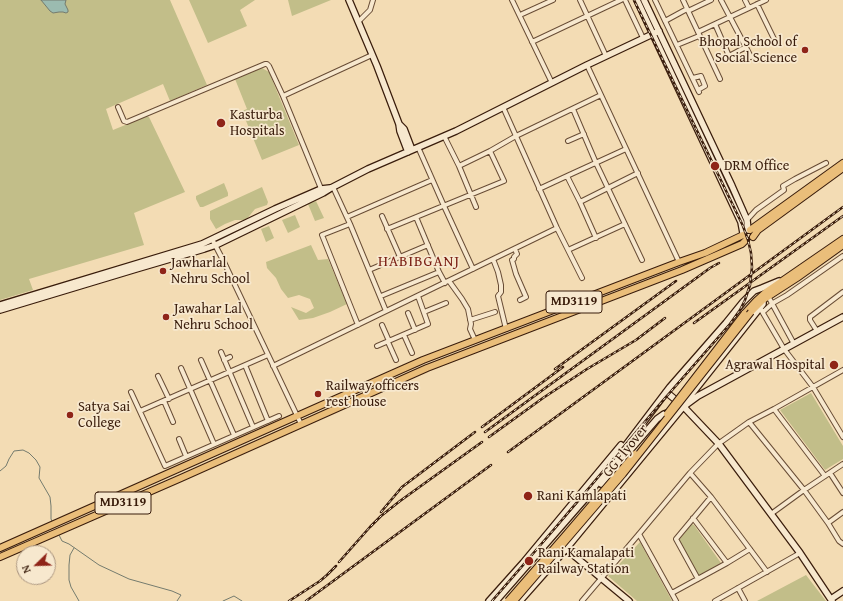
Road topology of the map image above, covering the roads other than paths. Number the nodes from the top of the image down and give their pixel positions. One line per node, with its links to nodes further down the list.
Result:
1 (349, 0): 23 (main road)
2 (373, 0): 23 (street)
3 (512, 0): 19 (street)
4 (553, 0): 19 (street)
5 (580, 0): 20 (street)
6 (622, 0): 20 (street)
7 (625, 0): 29 (street)
8 (637, 0): 27 (main road)
9 (644, 0): 26 (main road)
10 (655, 0): 22 (street)
11 (683, 0): 18 (street)
12 (711, 0): 18 (street)
13 (721, 0): 21 (street)
14 (745, 0): 17 (street)
15 (766, 0): 16 (street)
16 (758, 4): 17 (street); 30 (street)
17 (748, 8): 21 (street)
18 (687, 10): 22 (street); 28 (street)
19 (520, 15): 31 (street)
20 (588, 17): 31 (street); 35 (street)
21 (730, 17): 24 (street); 33 (street)
22 (665, 21): 25 (street)
23 (358, 22): 34 (main road)
24 (715, 24): 28 (street); 33 (street)
25 (668, 26): 26 (street); 32 (street)
26 (659, 32): 27 (main road); 74 (main road)
27 (653, 34): 29 (main road); 79 (main road)
28 (699, 34): 32 (street); 39 (street)
29 (644, 38): 35 (main road)
30 (776, 41)
31 (532, 42): 40 (street)
32 (677, 45): 38 (street)
33 (746, 47): 36 (street)
34 (372, 55): 42 (street); 52 (main road)
35 (606, 56): 37 (main road)
36 (751, 57)
37 (587, 65): 40 (main road); 41 (street)
38 (693, 78): 38 (street)
39 (720, 79)
40 (552, 83): 44 (main road)
41 (601, 95): 45 (street); 51 (street)
42 (283, 96): 43 (street); 65 (street)
43 (118, 107)
44 (504, 107): 47 (main road); 48 (street)
45 (573, 109): 46 (street); 48 (street)
46 (584, 134): 49 (street); 54 (street)
47 (444, 136): 50 (main road); 57 (street)
48 (516, 136): 53 (street); 62 (street)
49 (568, 141)
50 (418, 147): 52 (main road); 61 (street)
51 (626, 149): 54 (street); 59 (street)
52 (410, 151): 63 (main road)
53 (490, 151): 57 (street); 66 (street)
54 (596, 163): 60 (street); 64 (street)
55 (826, 163): 74 (street)
56 (843, 163): 79 (main road, MD3119)
57 (459, 166): 66 (street)
58 (843, 168): 79 (main road)
59 (638, 173): 64 (street); 92 (street)
60 (567, 176): 62 (street); 67 (street)
61 (432, 180): 68 (street); 72 (street)
62 (538, 187): 77 (street)
63 (332, 188): 65 (main road); 72 (street)
64 (608, 188): 67 (street); 76 (street)
65 (322, 191): 70 (main road)
66 (470, 195): 68 (street); 69 (street)
67 (580, 202): 80 (street)
68 (444, 206): 73 (street); 93 (street)
69 (476, 207)
70 (273, 213): 81 (main road); 83 (main road)
71 (382, 216): 78 (street)
72 (347, 217): 75 (street)
73 (416, 217): 78 (street); 84 (street)
74 (747, 220): 79 (main road)
75 (350, 224): 94 (street); 119 (street)
76 (625, 224): 80 (street); 91 (street)
77 (557, 228): 86 (street); 87 (street)
78 (387, 229): 89 (street)
79 (746, 234): 92 (main road, MD3119); 106 (main road, MD3119)
80 (596, 238): 87 (street)
81 (212, 239): 83 (street); 101 (main road)
82 (843, 239): 97 (main road, GG Flyover)
83 (216, 245): 101 (main road); 131 (street)
84 (428, 245): 89 (street); 95 (street)
85 (843, 245): 104 (main road, GG Flyover)
86 (515, 249): 90 (street); 105 (street)
87 (568, 250): 96 (street)
88 (843, 256): 108 (street)
89 (400, 257): 94 (street)
90 (493, 259): 93 (street); 120 (street)
91 (642, 260)
92 (680, 262): 100 (main road, MD3119)
93 (473, 269): 98 (street)
94 (369, 270): 102 (street)
95 (439, 272): 98 (street); 102 (street)
96 (582, 278)
97 (783, 280): 146 (main road); 194 (main road, GG Flyover, bridge)
98 (447, 282): 103 (street); 117 (street)
99 (843, 292): 122 (street)
100 (598, 293): 106 (main road); 120 (main road, MD3119)
101 (46, 294): 109 (main road); 110 (main road)
102 (381, 296): 112 (street)
103 (418, 296): 112 (street); 113 (street)
104 (766, 298): 108 (street); 111 (main road); 195 (main road, GG Flyover, bridge)
105 (520, 300)
106 (600, 301): 156 (main road, MD3119)
107 (446, 303): 113 (street)
108 (773, 303): 111 (street); 126 (street)
109 (0, 305)
110 (0, 310)
111 (762, 310): 128 (street); 148 (main road)
112 (386, 311): 119 (street)
113 (424, 312): 121 (street)
114 (494, 312): 117 (street)
115 (408, 313): 121 (street)
116 (843, 317): 122 (main road)
117 (470, 320): 124 (street)
118 (382, 324): 125 (street)
119 (358, 325): 137 (street)
120 (506, 329): 124 (main road, MD3119)
121 (415, 330): 123 (street)
122 (817, 331): 126 (main road)
123 (404, 335): 125 (street); 130 (street)
124 (475, 340): 152 (main road, MD3119)
125 (389, 341): 127 (street); 135 (street)
126 (794, 344): 128 (main road)
127 (377, 346)
128 (784, 349): 143 (street); 148 (main road)
129 (221, 352): 134 (street)
130 (412, 353)
131 (268, 355): 136 (street); 137 (street)
132 (230, 357): 134 (street)
133 (201, 360): 142 (street)
134 (224, 360): 139 (street)
135 (396, 360)
136 (245, 365): 139 (street); 153 (street)
137 (273, 366): 152 (street)
138 (181, 368): 144 (street)
139 (230, 372): 142 (street); 157 (street)
140 (842, 372): 143 (street)
141 (158, 376): 147 (street)
142 (210, 381): 144 (street); 158 (street)
143 (813, 387): 149 (street); 159 (street)
144 (190, 389): 147 (street); 161 (street)
145 (131, 392): 150 (street)
146 (666, 392): 148 (main road); 191 (main road); 192 (main road)
147 (166, 400): 150 (street); 154 (street)
148 (683, 406): 162 (main road); 178 (main road); 193 (main road)
149 (774, 409): 155 (street); 167 (street)
150 (140, 411): 163 (street)
151 (279, 416): 153 (street)
152 (297, 416): 156 (street); 177 (main road, MD3119)
153 (268, 421): 157 (street)
154 (173, 422)
155 (749, 422): 162 (street); 168 (street)
156 (301, 424): 181 (main road, MD3119)
157 (253, 427): 158 (street)
158 (234, 435): 161 (street)
159 (843, 437)
160 (179, 439): 163 (street)
161 (214, 444): 163 (street)
162 (719, 444): 165 (street); 172 (main road)
163 (186, 456)
164 (843, 464): 166 (street)
165 (690, 473): 170 (street); 175 (street)
166 (830, 473): 167 (street); 169 (street)
167 (825, 476): 168 (street)
168 (804, 490): 172 (street); 174 (street)
169 (843, 493)
170 (711, 497): 173 (street); 179 (street)
171 (843, 512): 174 (street)
172 (771, 514): 180 (main road)
173 (693, 518): 182 (street); 185 (street)
174 (828, 523): 176 (street)
175 (639, 534): 184 (street); 188 (street)
176 (843, 544)
177 (0, 548)
178 (566, 549): 184 (main road); 196 (main road)
179 (750, 549): 182 (street); 183 (street)
180 (800, 553): 183 (street); 190 (main road)
181 (0, 557)
182 (727, 564): 185 (street)
183 (767, 572): 186 (street)
184 (601, 578): 189 (main road); 197 (street)
185 (698, 579): 188 (street)
186 (738, 588): 199 (street); 200 (street)
187 (843, 591): 190 (main road)
188 (672, 593): 198 (street)
189 (626, 600)
190 (831, 600)
191 (489, 601)
192 (496, 601)
193 (500, 601)
194 (508, 601)
195 (514, 601)
196 (520, 601)
197 (582, 601)
198 (676, 601)
199 (714, 601)
200 (745, 601)

